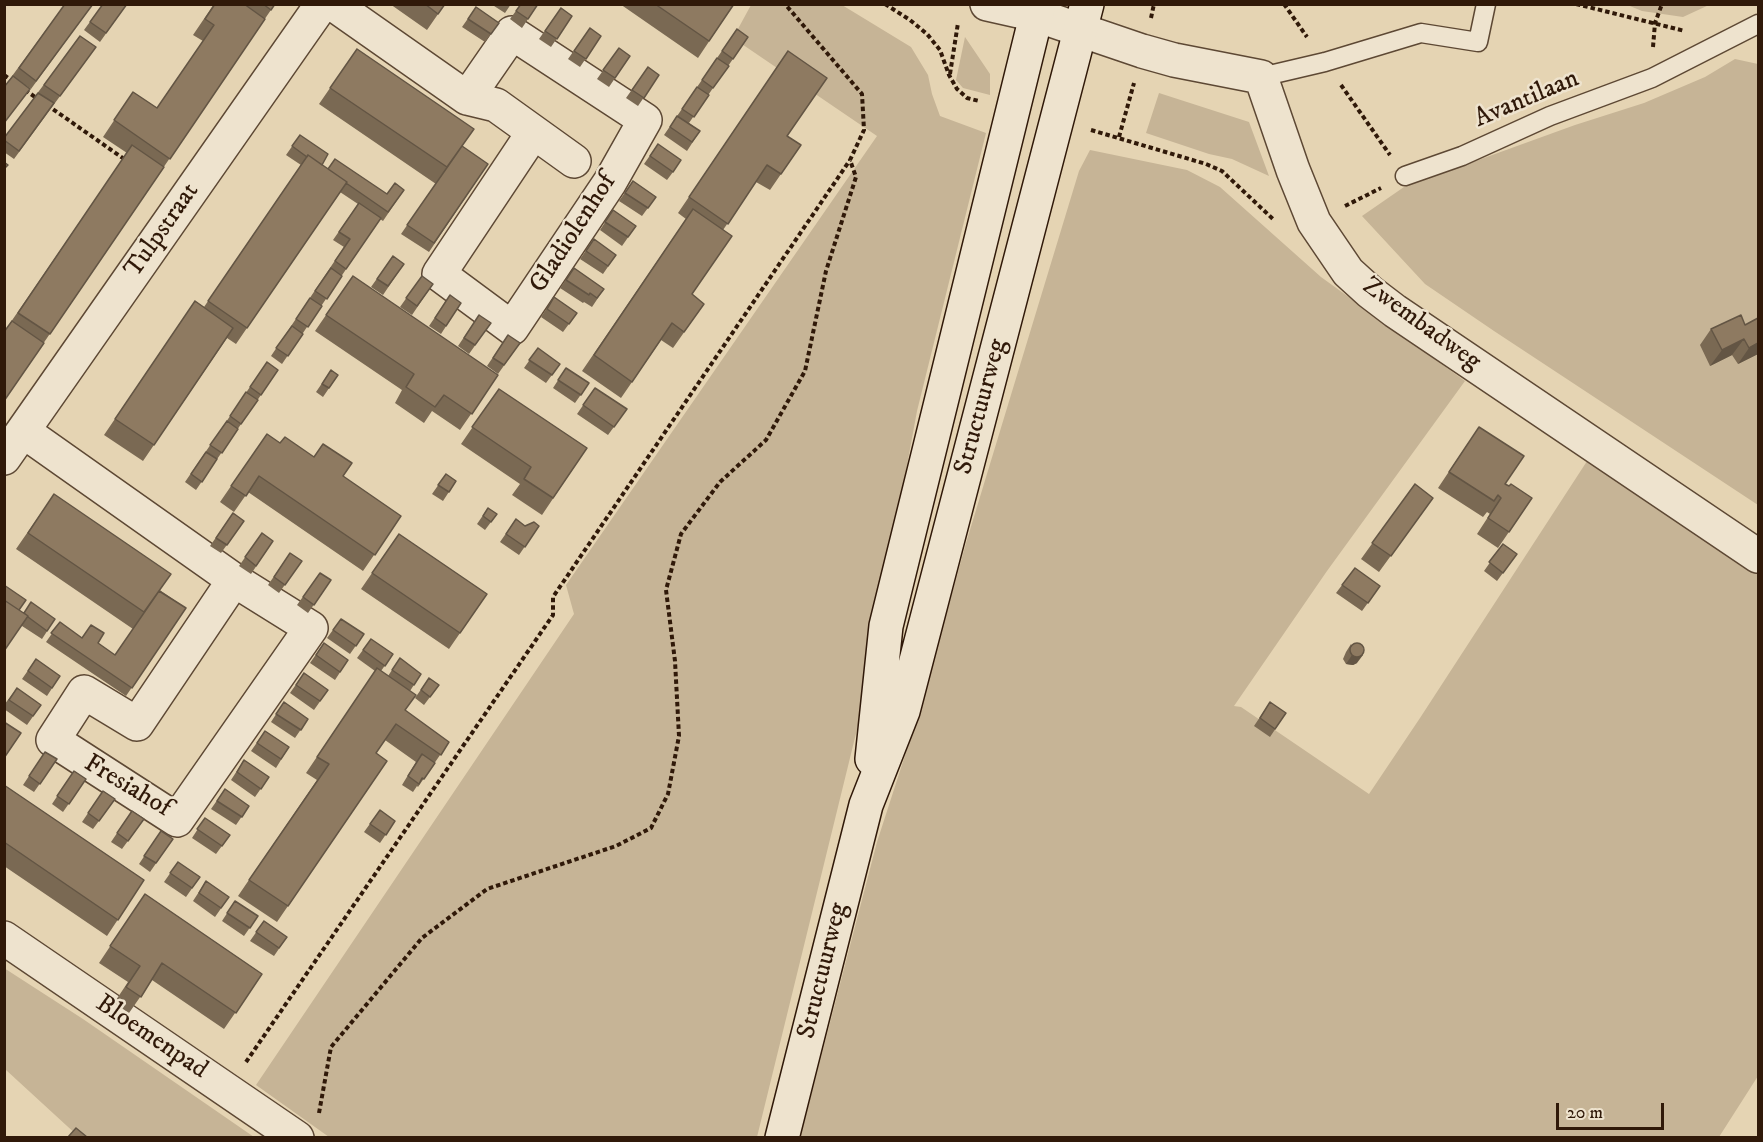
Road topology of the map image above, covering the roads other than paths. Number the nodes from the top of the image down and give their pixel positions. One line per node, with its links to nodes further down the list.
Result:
1 (322, 4): 13 (street, Tulpstraat)
2 (333, 4): 9 (street, Gladiolenhof)
3 (1486, 4): 8 (lane)
4 (974, 10): 5 (street)
5 (1038, 10): 6 (street); 17 (street, Structuurweg)
6 (1084, 17): 8 (street); 17 (street, Structuurweg)
7 (1758, 24): 12 (lane, Avantilaan)
8 (1261, 77): 15 (street, Zwembadweg)
9 (467, 98): 10 (street, Gladiolenhof); 10 (street, Gladiolenhof)
10 (533, 133): 11 (street, Gladiolenhof)
11 (574, 161)
12 (1405, 176)
13 (22, 431): 14 (street, Tulpstraat); 16 (street, Fresiahof)
14 (4, 458)
15 (1758, 556)
16 (234, 580): 16 (street, Fresiahof)
17 (866, 805): 20 (street, Structuurweg)
18 (4, 938): 19 (street, Bloemenpad)
19 (308, 1126)
20 (782, 1137)

